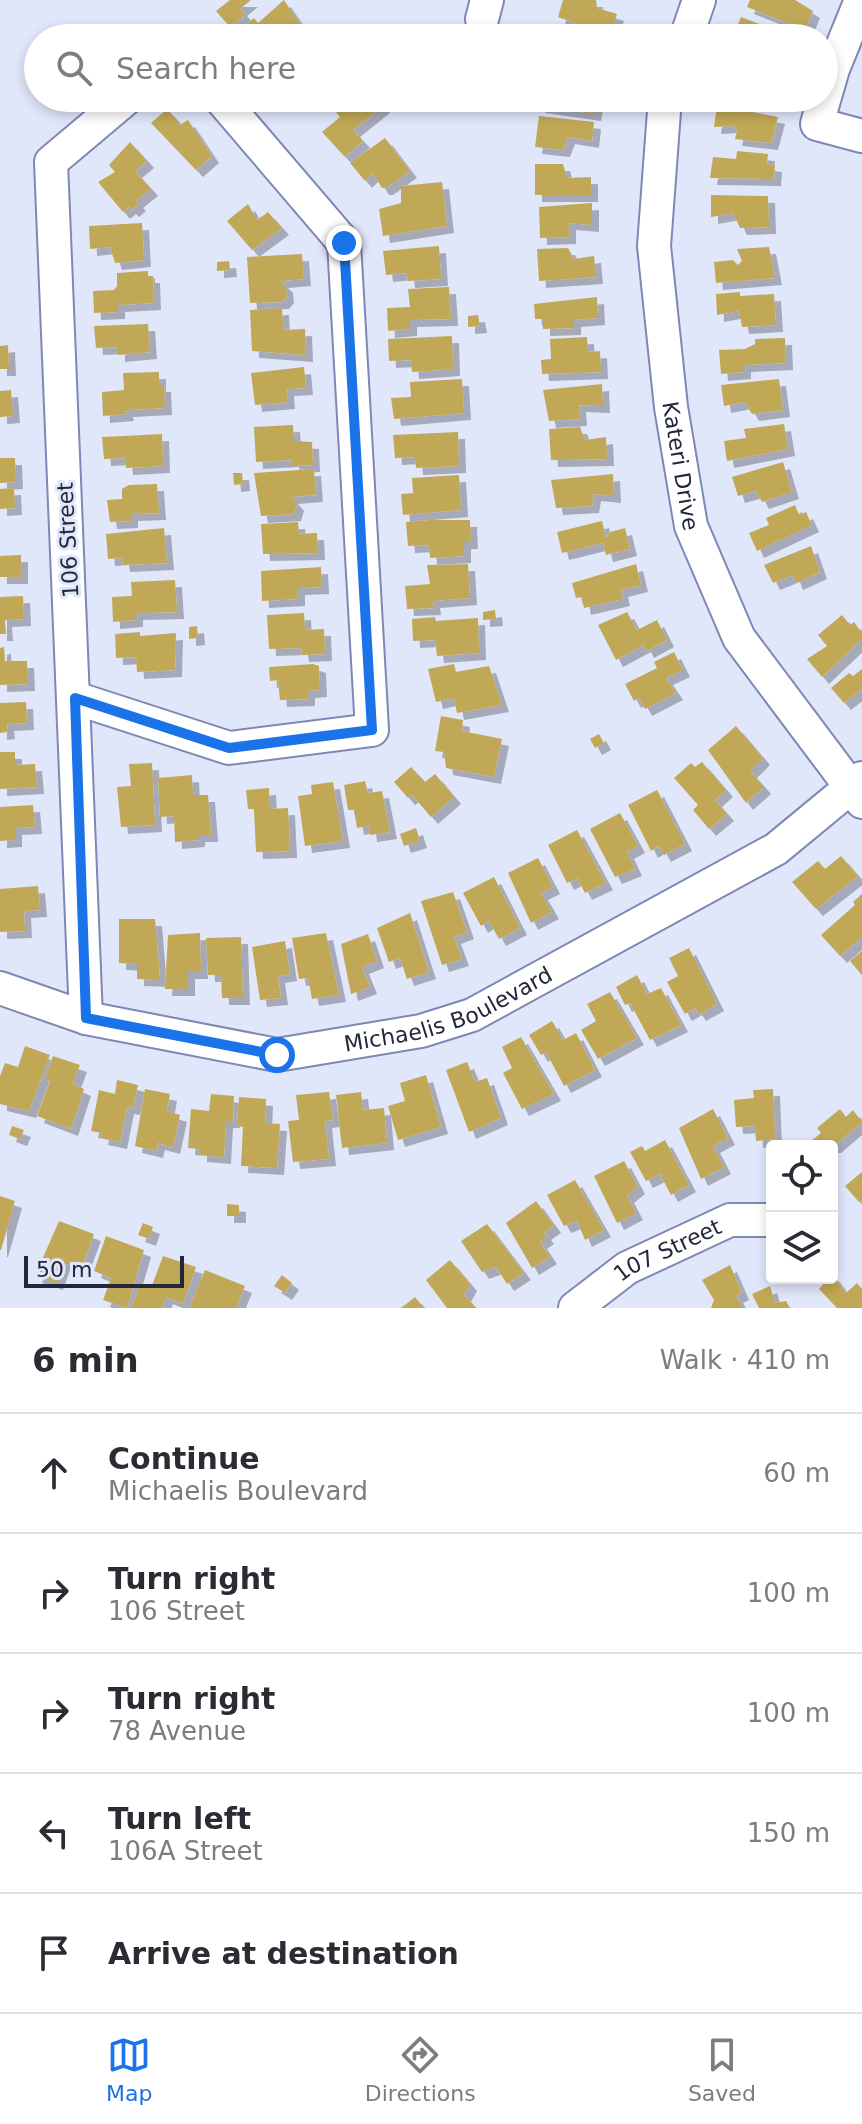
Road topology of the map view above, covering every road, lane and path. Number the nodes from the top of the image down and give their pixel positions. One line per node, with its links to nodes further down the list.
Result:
1 (699, 0): 3 (street)
2 (861, 0): 4 (street)
3 (691, 24)
4 (838, 57)
5 (110, 112): 10 (street, 106 Street)
6 (232, 112): 10 (street)
7 (664, 112): 11 (street, Kateri Drive)
8 (820, 112): 9 (street)
9 (862, 136)
10 (75, 698): 13 (street, 106 Street)
11 (858, 789): 13 (street, Michaelis Boulevard)
12 (0, 988): 13 (street, Michaelis Boulevard)
13 (86, 1018)
14 (766, 1220): 15 (street, 107 Street)
15 (575, 1308)

